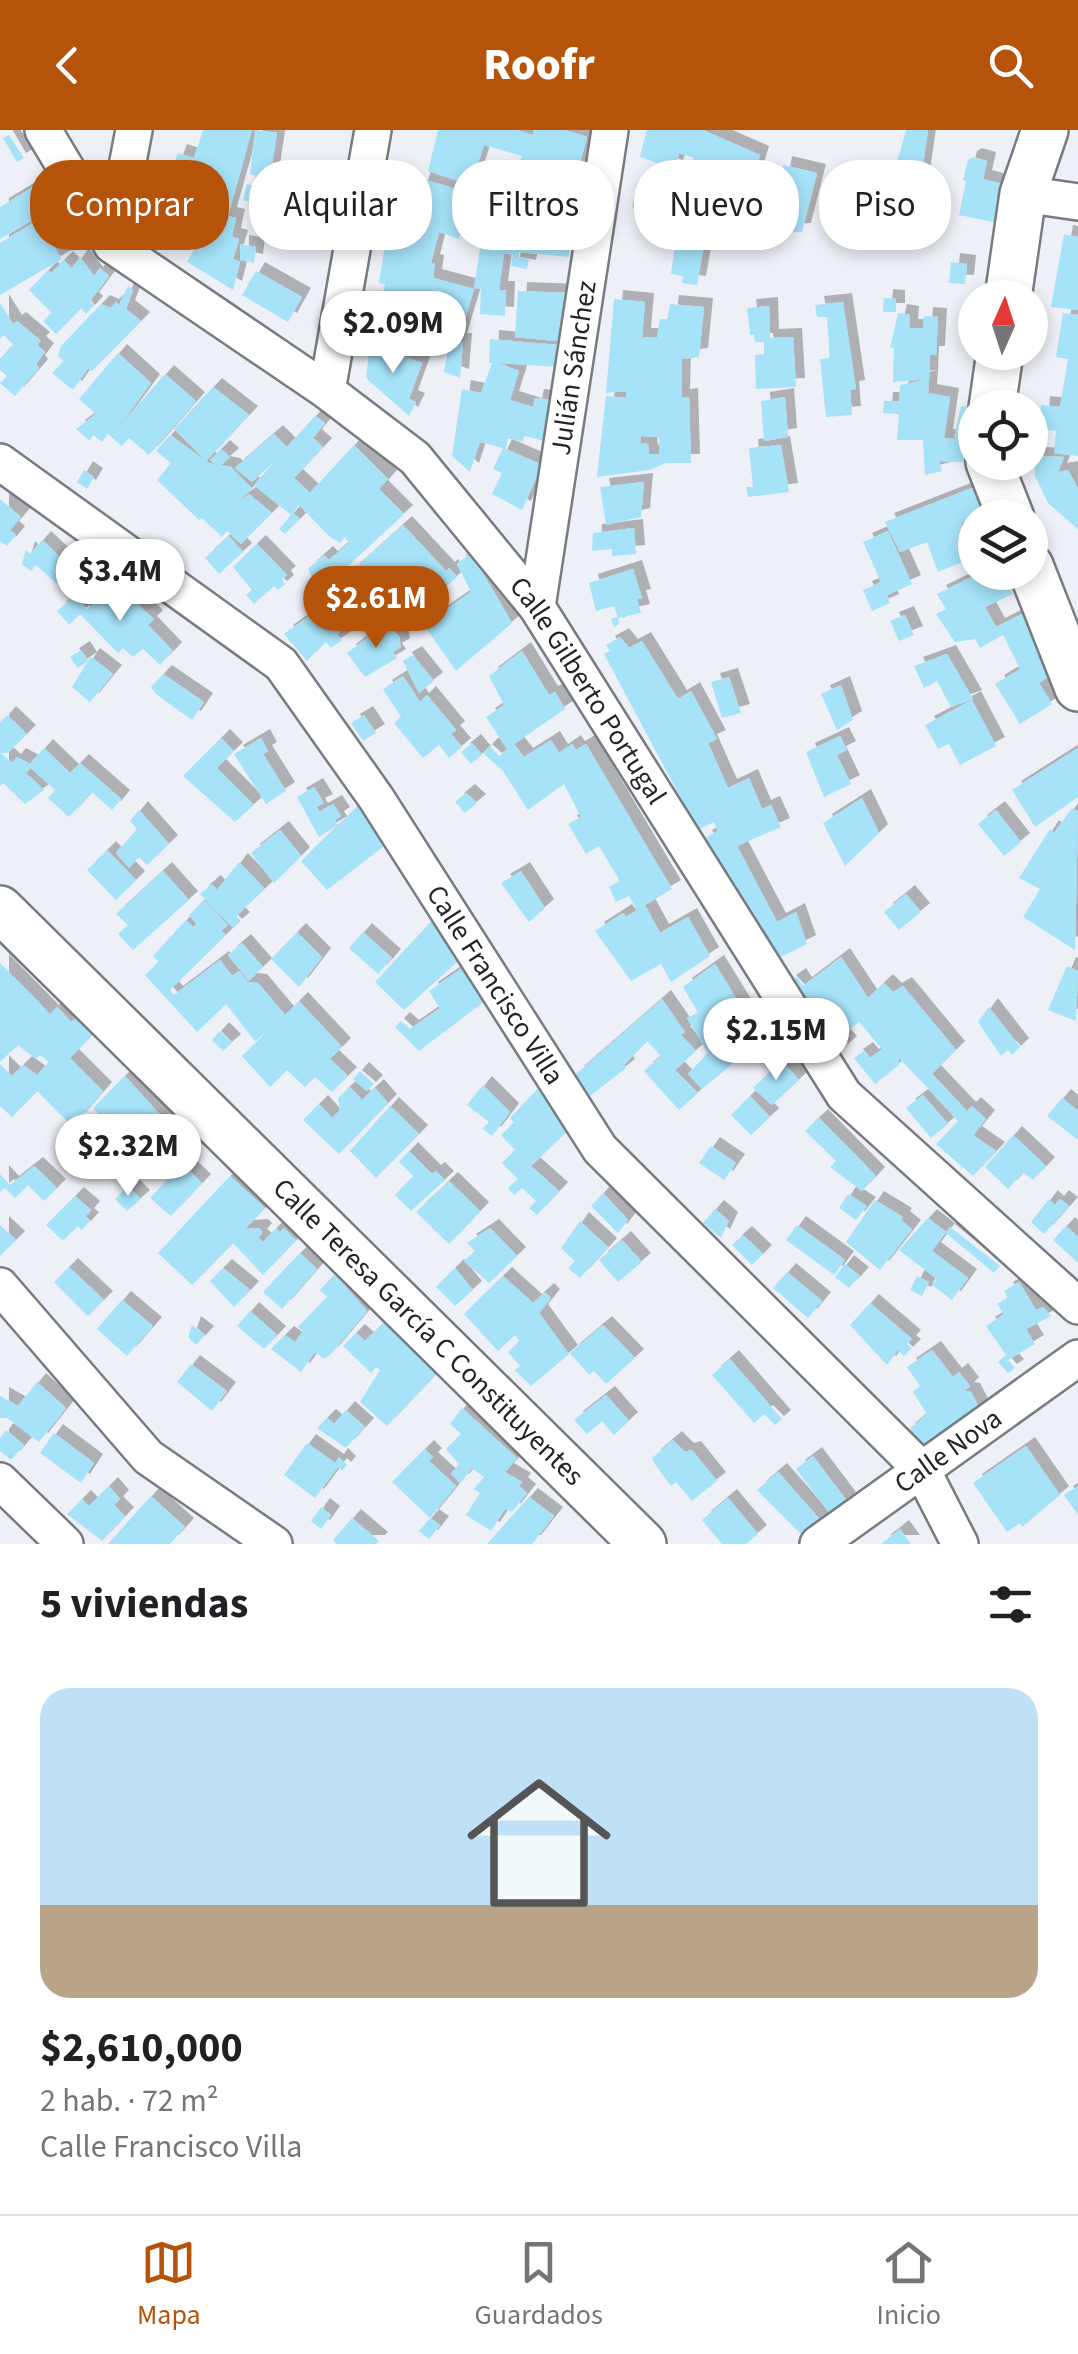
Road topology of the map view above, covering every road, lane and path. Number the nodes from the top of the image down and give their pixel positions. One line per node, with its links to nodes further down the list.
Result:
1 (42, 130): 6 (street, Calle Gilberto Portugal)
2 (134, 130): 7 (street)
3 (373, 130): 12 (street)
4 (610, 130): 15 (street, Julián Sánchez)
5 (1045, 130): 8 (street)
6 (60, 160)
7 (128, 160)
8 (1023, 194): 9 (street); 11 (street)
9 (1078, 202)
10 (121, 250): 12 (street, Calle Gilberto Portugal)
11 (1011, 280)
12 (327, 391): 15 (street, Calle Gilberto Portugal)
13 (0, 462): 21 (street, Calle Francisco Villa)
14 (1039, 590): 16 (street)
15 (537, 607): 19 (street, Calle Gilberto Portugal)
16 (1078, 688)
17 (0, 909): 25 (street, Calle Teresa García C Constituyentes)
18 (0, 1286): 24 (street)
19 (1078, 1306)
20 (1078, 1358): 21 (street, Calle Nova)
21 (922, 1470): 26 (street, Calle Nova); 27 (street, Calle Francisco Villa)
22 (0, 1481): 23 (street)
23 (65, 1544)
24 (274, 1544)
25 (643, 1544)
26 (818, 1544)
27 (960, 1544)

